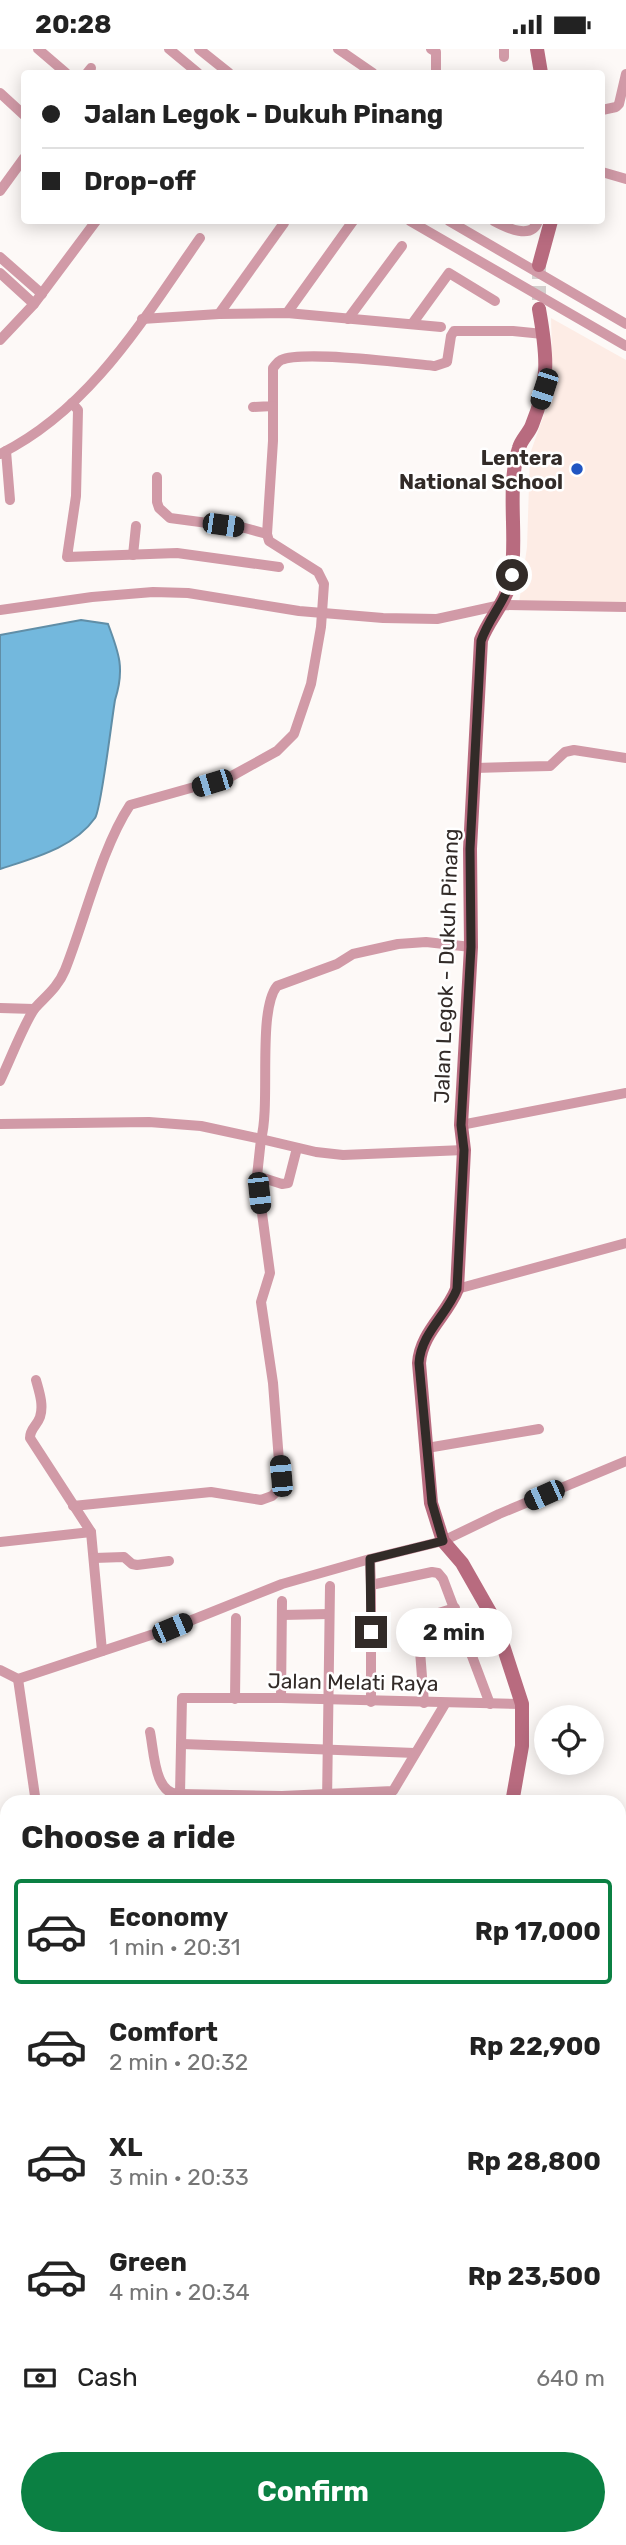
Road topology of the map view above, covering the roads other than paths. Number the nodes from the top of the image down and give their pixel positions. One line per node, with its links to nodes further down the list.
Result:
1 (38, 49): 8 (street)
2 (169, 49): 9 (street)
3 (199, 49): 7 (street)
4 (338, 49): 12 (street)
5 (431, 49): 13 (street)
6 (537, 49): 14 (street)
7 (213, 61): 10 (street); 11 (street)
8 (62, 70)
9 (194, 70)
10 (206, 70)
11 (225, 70)
12 (369, 70)
13 (436, 70)
14 (540, 70)
15 (626, 74): 17 (street)
16 (0, 93): 18 (street)
17 (605, 109)
18 (21, 112)
19 (21, 162): 22 (street)
20 (605, 174): 21 (street)
21 (626, 179)
22 (2, 185)
23 (94, 224): 37 (street)
24 (283, 224): 42 (street)
25 (351, 224): 41 (street)
26 (415, 224): 50 (street)
27 (454, 224): 46 (street)
28 (500, 224): 29 (street)
29 (537, 224)
30 (550, 224): 34 (street)
31 (200, 238): 43 (street)
32 (402, 246): 44 (street)
33 (0, 257): 35 (street)
34 (539, 265)
35 (12, 268): 36 (street); 37 (street)
36 (2, 275): 39 (street)
37 (42, 294): 39 (street)
38 (495, 301): 45 (street)
39 (34, 304): 49 (street)
40 (539, 309): 48 (street, Jalan Legok - Dukuh Pinang)
41 (287, 313): 42 (street); 44 (street)
42 (219, 314): 43 (street)
43 (142, 319): 51 (street)
44 (348, 319): 45 (street)
45 (412, 324): 47 (street)
46 (626, 324)
47 (441, 327)
48 (543, 334): 52 (street); 61 (street, Jalan Legok - Dukuh Pinang)
49 (0, 340)
50 (626, 346)
51 (72, 403): 54 (street); 59 (street)
52 (273, 406): 53 (street); 58 (street)
53 (253, 407)
54 (3, 453): 56 (street)
55 (157, 477): 58 (street)
56 (10, 500)
57 (136, 526): 59 (street)
58 (267, 534): 64 (street)
59 (132, 555): 60 (street)
60 (279, 567)
61 (501, 605): 62 (street); 64 (street); 66 (street, Jalan Legok - Dukuh Pinang)
62 (626, 607)
63 (0, 610): 64 (street)
64 (323, 613): 69 (street)
65 (626, 758): 66 (street)
66 (475, 768): 67 (street, Jalan Legok - Dukuh Pinang)
67 (471, 947): 73 (street, Jalan Legok - Dukuh Pinang); 74 (street)
68 (0, 1008): 69 (street)
69 (34, 1009): 70 (street)
70 (0, 1081)
71 (626, 1093): 73 (street)
72 (0, 1125): 74 (street)
73 (461, 1125): 76 (street, Jalan Legok - Dukuh Pinang)
74 (261, 1139): 75 (street); 77 (street)
75 (297, 1148): 76 (street); 77 (street)
76 (464, 1150): 79 (street, Jalan Legok - Dukuh Pinang)
77 (257, 1176): 84 (street)
78 (626, 1243): 79 (street)
79 (457, 1289): 82 (street, Jalan Legok - Dukuh Pinang)
80 (36, 1380): 84 (street)
81 (540, 1429): 82 (street)
82 (427, 1448): 86 (street, Jalan Legok - Dukuh Pinang)
83 (626, 1461): 86 (street)
84 (73, 1506): 85 (street)
85 (91, 1532): 87 (street); 88 (street)
86 (443, 1541): 89 (street); 108 (street, Jalan Legok - Dukuh Pinang)
87 (0, 1542)
88 (94, 1558): 90 (street); 98 (street)
89 (370, 1559): 91 (street); 98 (street)
90 (169, 1561)
91 (371, 1585): 94 (street); 104 (street)
92 (330, 1586): 95 (street)
93 (282, 1601): 96 (street)
94 (455, 1608): 105 (street); 106 (street)
95 (329, 1614): 96 (street); 103 (street)
96 (282, 1615): 101 (street)
97 (236, 1618): 102 (street)
98 (102, 1651): 100 (street)
99 (0, 1670): 100 (street)
100 (18, 1679): 113 (street)
101 (281, 1698): 102 (street, Jalan Melati Raya); 103 (street, Jalan Melati Raya)
102 (235, 1699): 110 (street, Jalan Melati Raya)
103 (327, 1701): 104 (street, Jalan Melati Raya); 111 (street)
104 (371, 1702): 105 (street, Jalan Melati Raya)
105 (424, 1703): 107 (street, Jalan Melati Raya)
106 (490, 1703): 107 (street, Jalan Melati Raya); 108 (street, Jalan Melati Raya)
107 (445, 1704): 112 (street)
108 (522, 1704): 118 (street, Jalan Legok - Dukuh Pinang)
109 (150, 1732): 114 (street)
110 (181, 1744): 111 (street); 115 (street)
111 (328, 1749): 112 (street); 116 (street)
112 (415, 1753): 117 (street)
113 (35, 1795)
114 (172, 1795)
115 (176, 1795)
116 (327, 1795)
117 (393, 1795)
118 (513, 1795)

